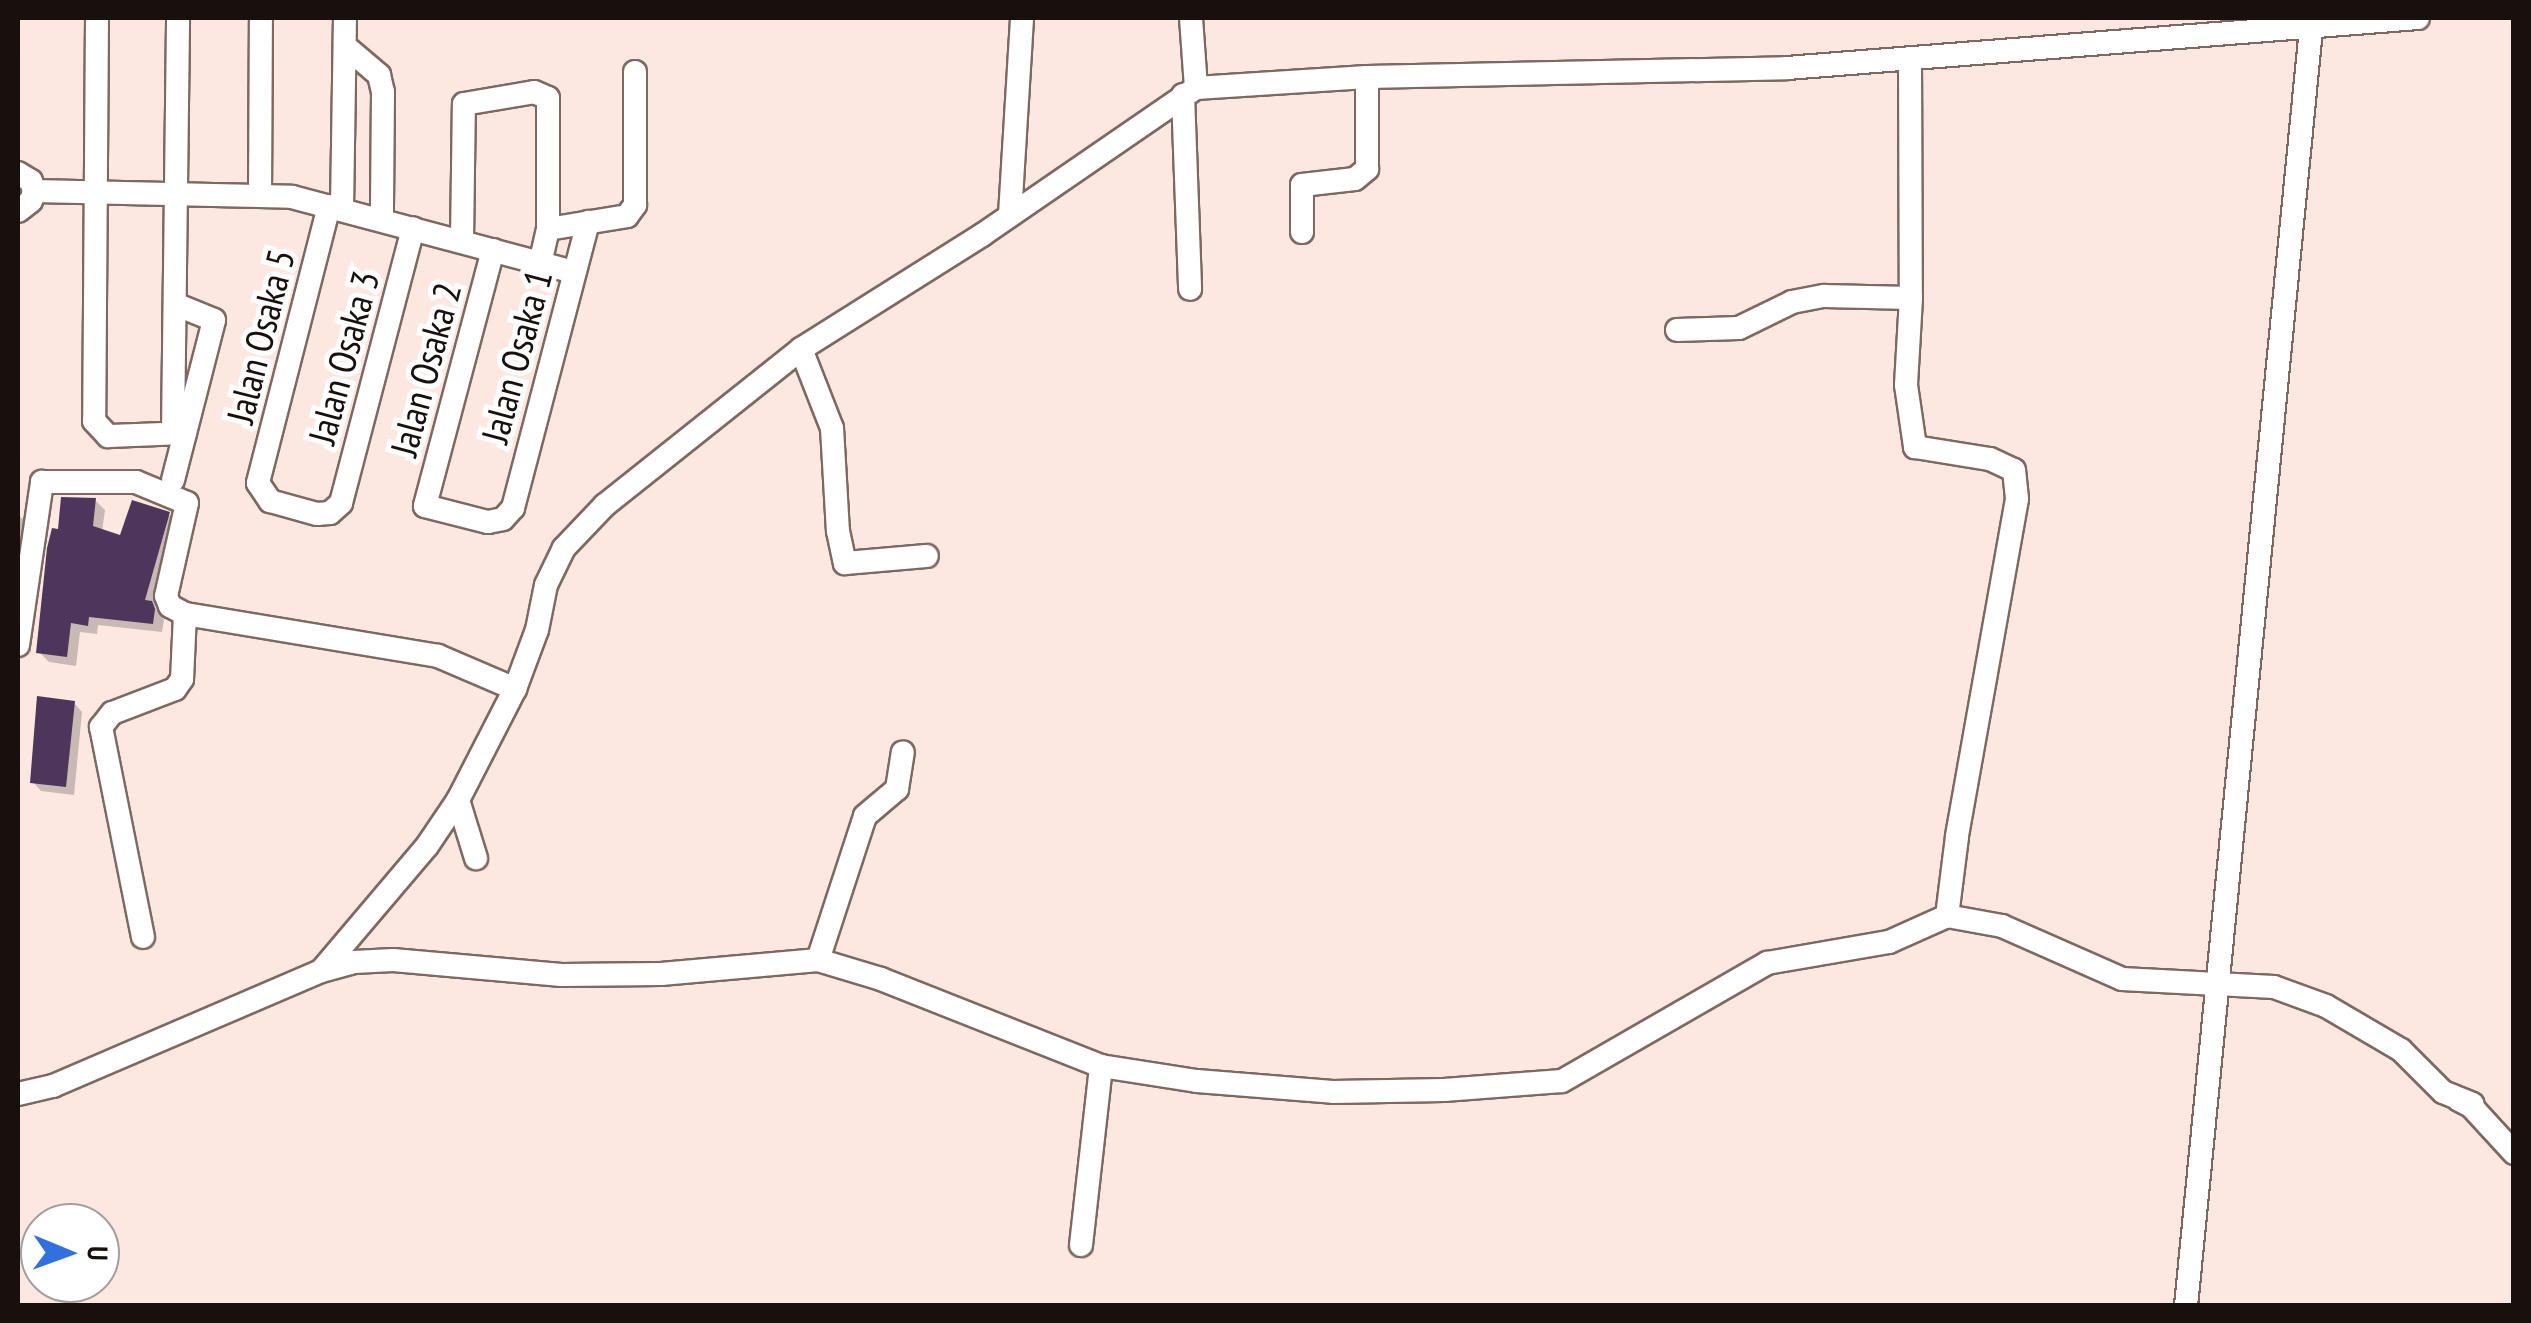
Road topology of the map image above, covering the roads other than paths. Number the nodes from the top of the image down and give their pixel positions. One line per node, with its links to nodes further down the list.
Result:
1 (96, 18): 16 (street)
2 (178, 18): 17 (street)
3 (260, 18): 18 (street)
4 (346, 18): 10 (street, Jalan Osaka 5)
5 (1022, 18): 21 (street)
6 (1191, 18): 14 (street)
7 (2418, 18): 8 (street)
8 (2311, 22): 9 (street); 51 (street)
9 (2258, 24): 11 (street)
10 (345, 46): 19 (street, Jalan Osaka 5); 22 (street)
11 (1910, 58): 13 (street); 32 (street)
12 (635, 72): 23 (street)
13 (1367, 77): 14 (street); 26 (street)
14 (1190, 91): 21 (street); 31 (street)
15 (26, 182): 16 (street); 20 (street)
16 (97, 192): 17 (street); 36 (street)
17 (176, 194): 18 (street); 33 (street)
18 (260, 196): 19 (street)
19 (336, 207): 22 (street); 38 (street, Jalan Osaka 5)
20 (18, 211)
21 (1010, 215): 35 (street)
22 (382, 219): 24 (street)
23 (588, 222): 25 (street); 30 (street, Jalan Osaka 1)
24 (413, 228): 27 (street); 38 (street, Jalan Osaka 3)
25 (548, 229): 27 (street); 29 (street)
26 (1302, 232)
27 (462, 241): 28 (street)
28 (493, 250): 29 (street); 39 (street, Jalan Osaka 2)
29 (540, 262): 30 (street)
30 (574, 272): 39 (street, Jalan Osaka 1)
31 (1190, 289)
32 (1911, 298): 34 (street); 47 (street)
33 (175, 304): 36 (street); 36 (street)
34 (1677, 330)
35 (801, 349): 40 (street); 43 (street)
36 (179, 432): 37 (street)
37 (173, 480)
38 (341, 503)
39 (513, 508)
40 (927, 556)
41 (185, 614): 42 (street); 43 (street); 48 (street)
42 (18, 645)
43 (515, 689): 45 (street)
44 (903, 752): 49 (street)
45 (458, 800): 46 (street); 50 (street)
46 (476, 858)
47 (1947, 916): 51 (street); 52 (street)
48 (143, 937)
49 (818, 960): 50 (street); 52 (street)
50 (321, 971): 53 (street)
51 (2216, 984): 54 (street); 56 (street)
52 (1101, 1066): 55 (street)
53 (18, 1094)
54 (2514, 1153)
55 (1080, 1245)
56 (2186, 1306)

